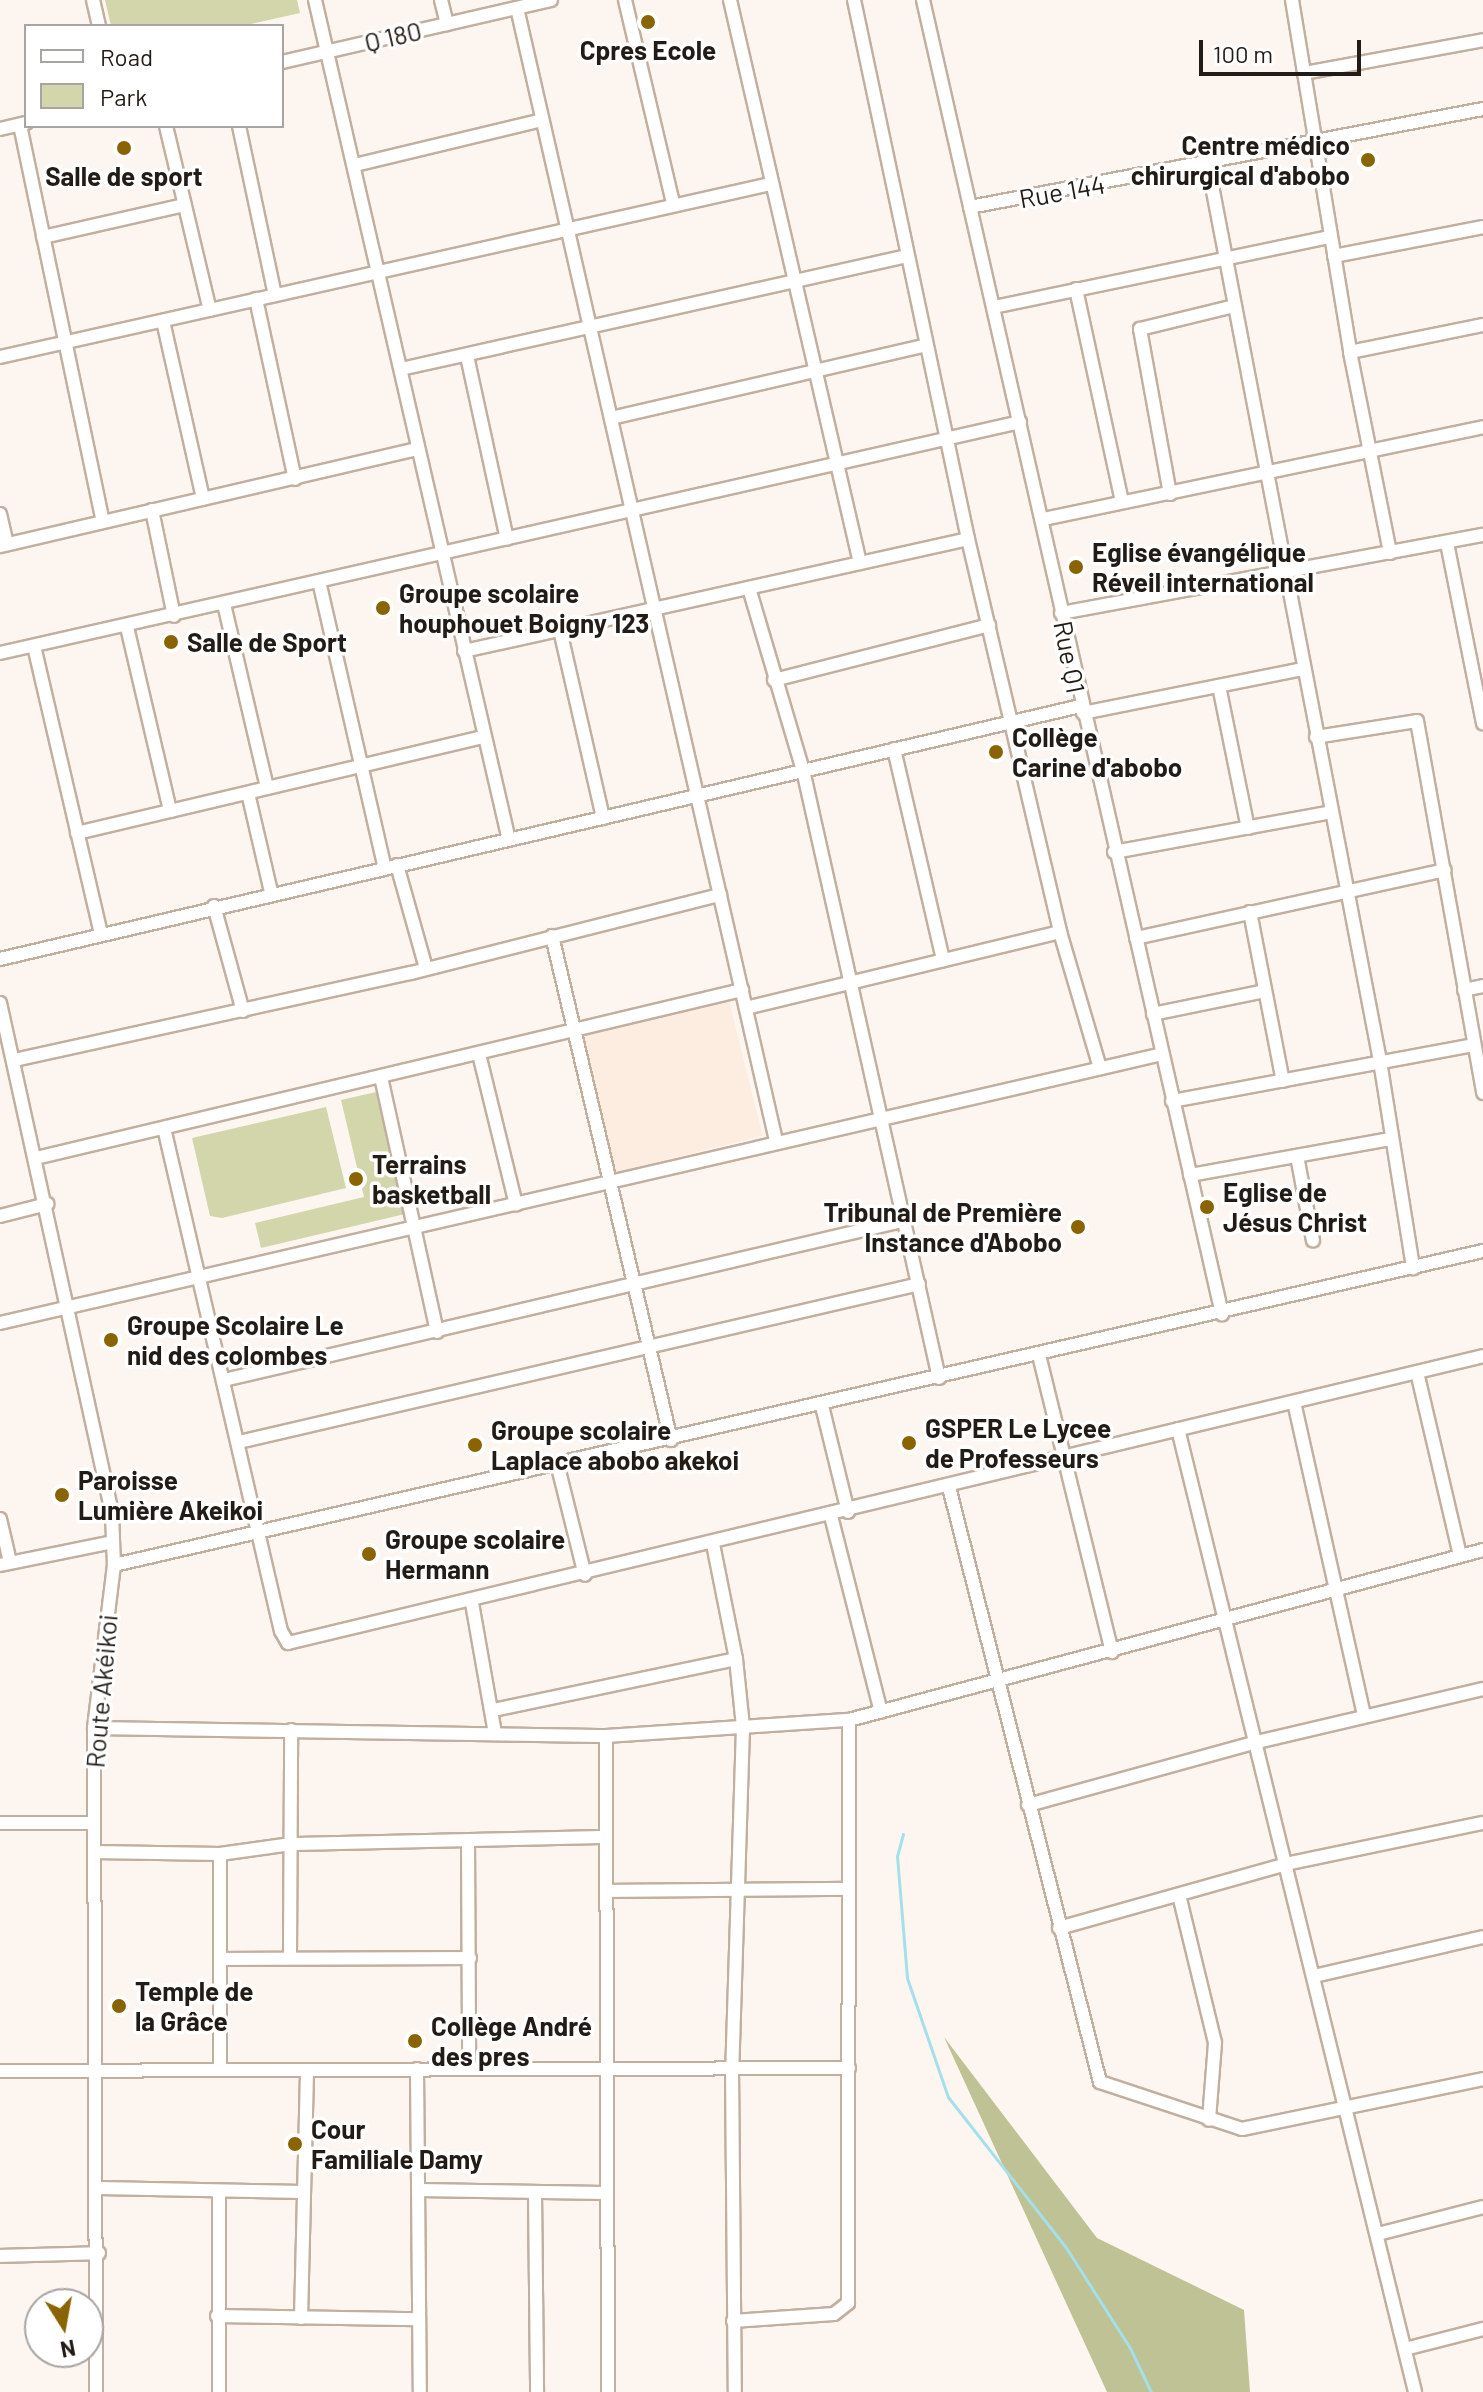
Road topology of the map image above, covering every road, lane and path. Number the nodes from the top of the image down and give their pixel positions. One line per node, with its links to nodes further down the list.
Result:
1 (93, 0): 11 (street)
2 (315, 0): 14 (street)
3 (441, 0): 12 (street)
4 (548, 0): 10 (street, Q 180)
5 (625, 0): 27 (street)
6 (730, 0): 26 (street)
7 (854, 0): 34 (street)
8 (923, 0): 29 (street, Rue Q1)
9 (1292, 0): 16 (street)
10 (517, 8): 12 (street, Q 180); 18 (street)
11 (99, 24)
12 (447, 24): 14 (street, Q 180)
13 (1483, 40): 16 (street)
14 (328, 51): 15 (street, Q 180); 24 (street)
15 (284, 62)
16 (1304, 73): 23 (street)
17 (1483, 109): 23 (street, Rue 144)
18 (542, 120): 24 (street); 30 (street)
19 (23, 124): 22 (street); 32 (street)
20 (166, 128): 28 (street)
21 (239, 128): 40 (street)
22 (0, 129)
23 (1316, 142): 25 (street, Rue 144); 33 (street)
24 (355, 165): 37 (street)
25 (1208, 165): 29 (street, Rue 144); 36 (street)
26 (770, 184): 27 (street); 38 (street)
27 (673, 203): 30 (street)
28 (184, 205): 32 (street); 44 (street)
29 (970, 207): 43 (street, Rue Q1)
30 (567, 226): 37 (street); 47 (street)
31 (1483, 227): 35 (street)
32 (43, 237): 48 (street)
33 (1330, 237): 35 (street); 36 (street)
34 (907, 256): 38 (street); 49 (street)
35 (1334, 256): 50 (street)
36 (1224, 257): 39 (street); 42 (street)
37 (378, 271): 40 (street); 53 (street)
38 (791, 280): 47 (street); 54 (street)
39 (1076, 289): 43 (street); 66 (street)
40 (275, 295): 41 (street)
41 (256, 299): 44 (street); 63 (street)
42 (1234, 306): 62 (street); 64 (street)
43 (994, 307): 56 (street, Rue Q1)
44 (210, 310): 45 (street)
45 (163, 321): 48 (street); 65 (street)
46 (1483, 325): 50 (street)
47 (590, 327): 51 (street); 55 (street)
48 (63, 344): 52 (street); 71 (street)
49 (926, 345): 54 (street); 58 (street)
50 (1350, 352): 60 (street)
51 (467, 356): 53 (street); 73 (street)
52 (0, 357)
53 (401, 369): 59 (street)
54 (813, 372): 55 (street); 61 (street)
55 (611, 418): 68 (street)
56 (1020, 422): 58 (street); 70 (street, Rue Q1)
57 (1483, 427): 60 (street)
58 (946, 439): 61 (street); 74 (street)
59 (416, 449): 63 (street); 77 (street)
60 (1369, 450): 62 (street); 78 (street)
61 (836, 464): 68 (street); 79 (street)
62 (1267, 476): 64 (street); 80 (street)
63 (295, 479): 65 (street)
64 (1170, 494): 66 (street)
65 (203, 499): 67 (street)
66 (1122, 502): 70 (street)
67 (152, 510): 71 (street); 86 (street)
68 (632, 510): 73 (street); 84 (street)
69 (0, 514): 76 (street)
70 (1044, 519): 85 (street, Rue Q1)
71 (103, 521): 76 (street)
72 (1483, 535): 75 (street)
73 (507, 539): 77 (street)
74 (968, 539): 79 (street); 87 (street)
75 (1447, 543): 78 (street); 92 (street)
76 (4, 545)
77 (441, 552): 81 (street); 93 (street)
78 (1390, 553): 80 (street)
79 (860, 563): 82 (street)
80 (1287, 574): 85 (street); 95 (street)
81 (319, 581): 83 (street); 104 (street)
82 (749, 588): 84 (street); 96 (street)
83 (224, 604): 86 (street); 106 (street)
84 (654, 609): 89 (street); 108 (street)
85 (1061, 613): 98 (street, Rue Q1)
86 (174, 616): 88 (street)
87 (989, 625): 96 (street); 99 (street)
88 (127, 627): 90 (street); 109 (street)
89 (560, 630): 93 (street); 111 (street)
90 (34, 646): 94 (street); 113 (street)
91 (1483, 646): 92 (street)
92 (1467, 649): 100 (street)
93 (464, 651): 101 (street)
94 (0, 653)
95 (1304, 669): 97 (street); 102 (street)
96 (774, 680): 105 (street)
97 (1219, 686): 98 (street); 112 (street)
98 (1082, 710): 99 (street); 115 (street, Rue Q1)
99 (1012, 721): 103 (street); 123 (street)
100 (1483, 723)
101 (484, 737): 104 (street); 114 (street)
102 (1316, 737): 110 (street); 117 (street)
103 (894, 749): 105 (street); 128 (street)
104 (363, 766): 106 (street); 116 (street)
105 (803, 770): 108 (street); 130 (street)
106 (267, 788): 107 (street)
107 (248, 793): 109 (street); 119 (street)
108 (697, 793): 111 (street); 120 (street)
109 (170, 811): 113 (street)
110 (1331, 812): 112 (street); 118 (street)
111 (603, 818): 114 (street)
112 (1248, 828): 115 (street)
113 (77, 833): 124 (street)
114 (509, 840): 116 (street)
115 (1114, 852): 126 (street, Rue Q1)
116 (391, 865): 119 (street); 129 (street)
117 (1445, 870): 118 (street); 133 (street)
118 (1347, 891): 122 (street); 144 (street)
119 (271, 892): 121 (street)
120 (720, 895): 125 (street); 132 (street)
121 (214, 906): 124 (street); 137 (street)
122 (1250, 912): 126 (street); 134 (street)
123 (1060, 932): 128 (street); 145 (street)
124 (101, 933): 127 (street)
125 (552, 936): 129 (street); 139 (street)
126 (1136, 938): 138 (street, Rue Q1)
127 (0, 959)
128 (943, 960): 130 (street)
129 (426, 968): 137 (street)
130 (851, 983): 136 (street); 150 (street)
131 (1483, 986): 133 (street)
132 (742, 990): 136 (street); 139 (street)
133 (1464, 990): 140 (street)
134 (1265, 991): 138 (street); 147 (street)
135 (0, 1003): 143 (street, Route Akéikoi)
136 (746, 1008): 153 (street)
137 (243, 1011): 143 (street)
138 (1153, 1014): 142 (street, Rue Q1)
139 (574, 1031): 141 (street); 157 (street)
140 (1474, 1045): 144 (street); 148 (street)
141 (479, 1054): 146 (street); 159 (street)
142 (1162, 1054): 145 (street); 149 (street, Rue Q1)
143 (14, 1060): 155 (street, Route Akéikoi)
144 (1380, 1061): 147 (street); 152 (street)
145 (1100, 1068): 150 (street)
146 (381, 1077): 151 (street); 162 (street)
147 (1283, 1081): 149 (street)
148 (1483, 1093)
149 (1172, 1101): 156 (street, Rue Q1)
150 (884, 1120): 153 (street); 161 (street)
151 (164, 1128): 155 (street); 166 (street)
152 (1390, 1139): 154 (street); 165 (street)
153 (776, 1141): 157 (street)
154 (1297, 1156): 156 (street); 163 (street)
155 (36, 1158): 158 (street, Route Akéikoi)
156 (1190, 1175): 170 (street, Rue Q1)
157 (607, 1183): 159 (street); 168 (street)
158 (47, 1204): 160 (street); 169 (street, Route Akéikoi)
159 (516, 1205): 162 (street)
160 (0, 1216)
161 (906, 1220): 167 (street); 168 (street)
162 (413, 1229): 166 (street); 172 (street)
163 (1313, 1241)
164 (1483, 1251): 165 (street)
165 (1413, 1268): 170 (street)
166 (201, 1279): 169 (street); 178 (street)
167 (919, 1284): 173 (street); 177 (street)
168 (632, 1287): 172 (street); 173 (street)
169 (71, 1307): 171 (street); 191 (street, Route Akéikoi)
170 (1222, 1314): 174 (street)
171 (0, 1323)
172 (437, 1332): 178 (street)
173 (647, 1346): 182 (street); 183 (street)
174 (1039, 1355): 177 (street); 184 (street)
175 (1483, 1356): 176 (street)
176 (1417, 1372): 179 (street); 194 (street)
177 (939, 1378): 180 (street)
178 (224, 1380): 183 (street)
179 (1294, 1402): 181 (street); 198 (street)
180 (822, 1406): 182 (street); 187 (street)
181 (1178, 1429): 184 (street); 200 (street)
182 (671, 1440): 185 (street)
183 (239, 1442): 190 (street)
184 (1065, 1457): 186 (street); 201 (street)
185 (558, 1467): 190 (street); 197 (street)
186 (949, 1487): 187 (street); 203 (street)
187 (848, 1512): 188 (street)
188 (831, 1516): 192 (street); 206 (street)
189 (0, 1519): 195 (street)
190 (260, 1535): 196 (street); 199 (street)
191 (113, 1542): 195 (street); 196 (street, Route Akéikoi)
192 (713, 1544): 197 (street); 202 (street)
193 (1483, 1550): 194 (street)
194 (1460, 1556): 198 (street)
195 (5, 1563)
196 (114, 1565): 210 (street, Route Akéikoi)
197 (585, 1575): 199 (street)
198 (1335, 1589): 200 (street); 207 (street)
199 (472, 1603): 205 (street)
200 (1223, 1621): 201 (street); 214 (street)
201 (1112, 1652): 203 (street)
202 (736, 1659): 205 (street); 209 (street)
203 (998, 1682): 206 (street); 215 (street)
204 (1483, 1689): 207 (street)
205 (494, 1710): 212 (street)
206 (881, 1712): 208 (street)
207 (1364, 1716): 214 (street)
208 (849, 1720): 209 (street); 226 (street)
209 (743, 1727): 213 (street); 225 (street)
210 (94, 1728): 211 (street); 217 (street, Route Akéikoi)
211 (291, 1730): 212 (street); 221 (street)
212 (495, 1734): 213 (street)
213 (606, 1736): 219 (street)
214 (1257, 1742): 215 (street); 224 (street)
215 (1028, 1805): 229 (street)
216 (0, 1823): 217 (street)
217 (93, 1823): 222 (street, Route Akéikoi)
218 (1483, 1823): 224 (street)
219 (606, 1837): 220 (street); 227 (street)
220 (468, 1842): 221 (street); 232 (street)
221 (291, 1844): 223 (street); 231 (street)
222 (94, 1852): 223 (street); 240 (street, Route Akéikoi)
223 (220, 1854): 233 (street)
224 (1286, 1864): 228 (street); 234 (street)
225 (734, 1889): 226 (street); 227 (street); 235 (street)
226 (849, 1889): 236 (street)
227 (606, 1891): 241 (street)
228 (1179, 1895): 229 (street); 246 (street)
229 (1059, 1928): 246 (street)
230 (1483, 1937): 234 (street)
231 (290, 1955): 232 (street); 233 (street)
232 (470, 1958): 239 (street)
233 (220, 1959): 237 (street)
234 (1314, 1976): 245 (street)
235 (732, 2068): 236 (street); 241 (street); 260 (street)
236 (849, 2068): 260 (street)
237 (220, 2069): 240 (street); 243 (street)
238 (417, 2069): 239 (street); 243 (street); 248 (street)
239 (469, 2069): 241 (street)
240 (98, 2070): 242 (street); 247 (street, Route Akéikoi)
241 (606, 2070): 252 (street)
242 (0, 2071)
243 (307, 2071): 250 (street)
244 (1483, 2079): 245 (street)
245 (1346, 2109): 246 (street); 254 (street)
246 (1209, 2120)
247 (99, 2188): 249 (street); 255 (street, Route Akéikoi)
248 (419, 2190): 251 (street); 259 (street)
249 (219, 2191): 250 (street); 257 (street)
250 (303, 2192): 258 (street)
251 (535, 2192): 252 (street); 266 (street)
252 (606, 2193): 267 (street)
253 (1483, 2207): 254 (street)
254 (1378, 2234): 262 (street)
255 (99, 2253): 256 (street); 263 (street, Route Akéikoi)
256 (0, 2256)
257 (217, 2316): 258 (street); 264 (street)
258 (301, 2318): 259 (street)
259 (419, 2319): 265 (street)
260 (733, 2321): 268 (street)
261 (1483, 2329): 262 (street)
262 (1405, 2349): 269 (street)
263 (96, 2392)
264 (219, 2392)
265 (420, 2392)
266 (537, 2392)
267 (608, 2392)
268 (735, 2392)
269 (1415, 2392)

